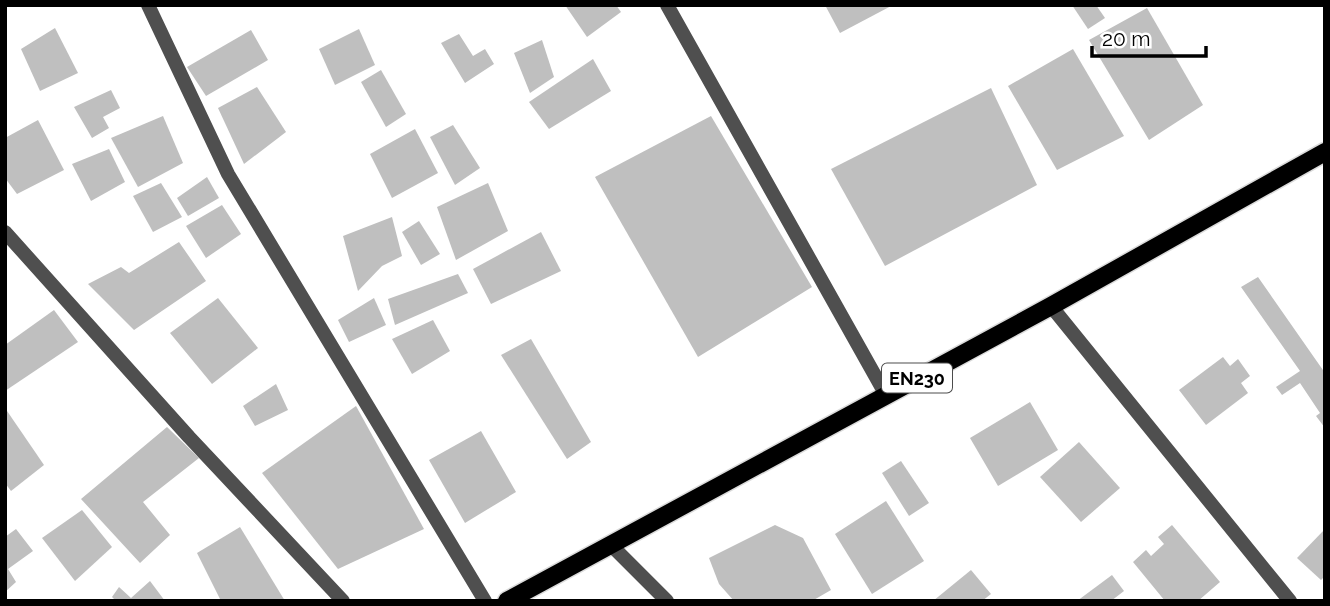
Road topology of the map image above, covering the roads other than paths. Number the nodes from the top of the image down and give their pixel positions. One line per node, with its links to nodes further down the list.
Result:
1 (148, 5): 9 (street)
2 (667, 5): 6 (street)
3 (1325, 152): 5 (main road, EN230)
4 (5, 232): 8 (street)
5 (1051, 306): 6 (main road, EN230); 12 (street)
6 (886, 395): 7 (main road, EN230)
7 (610, 544): 10 (main road, EN230); 11 (street)
8 (343, 601)
9 (485, 601)
10 (507, 601)
11 (667, 601)
12 (1290, 601)

